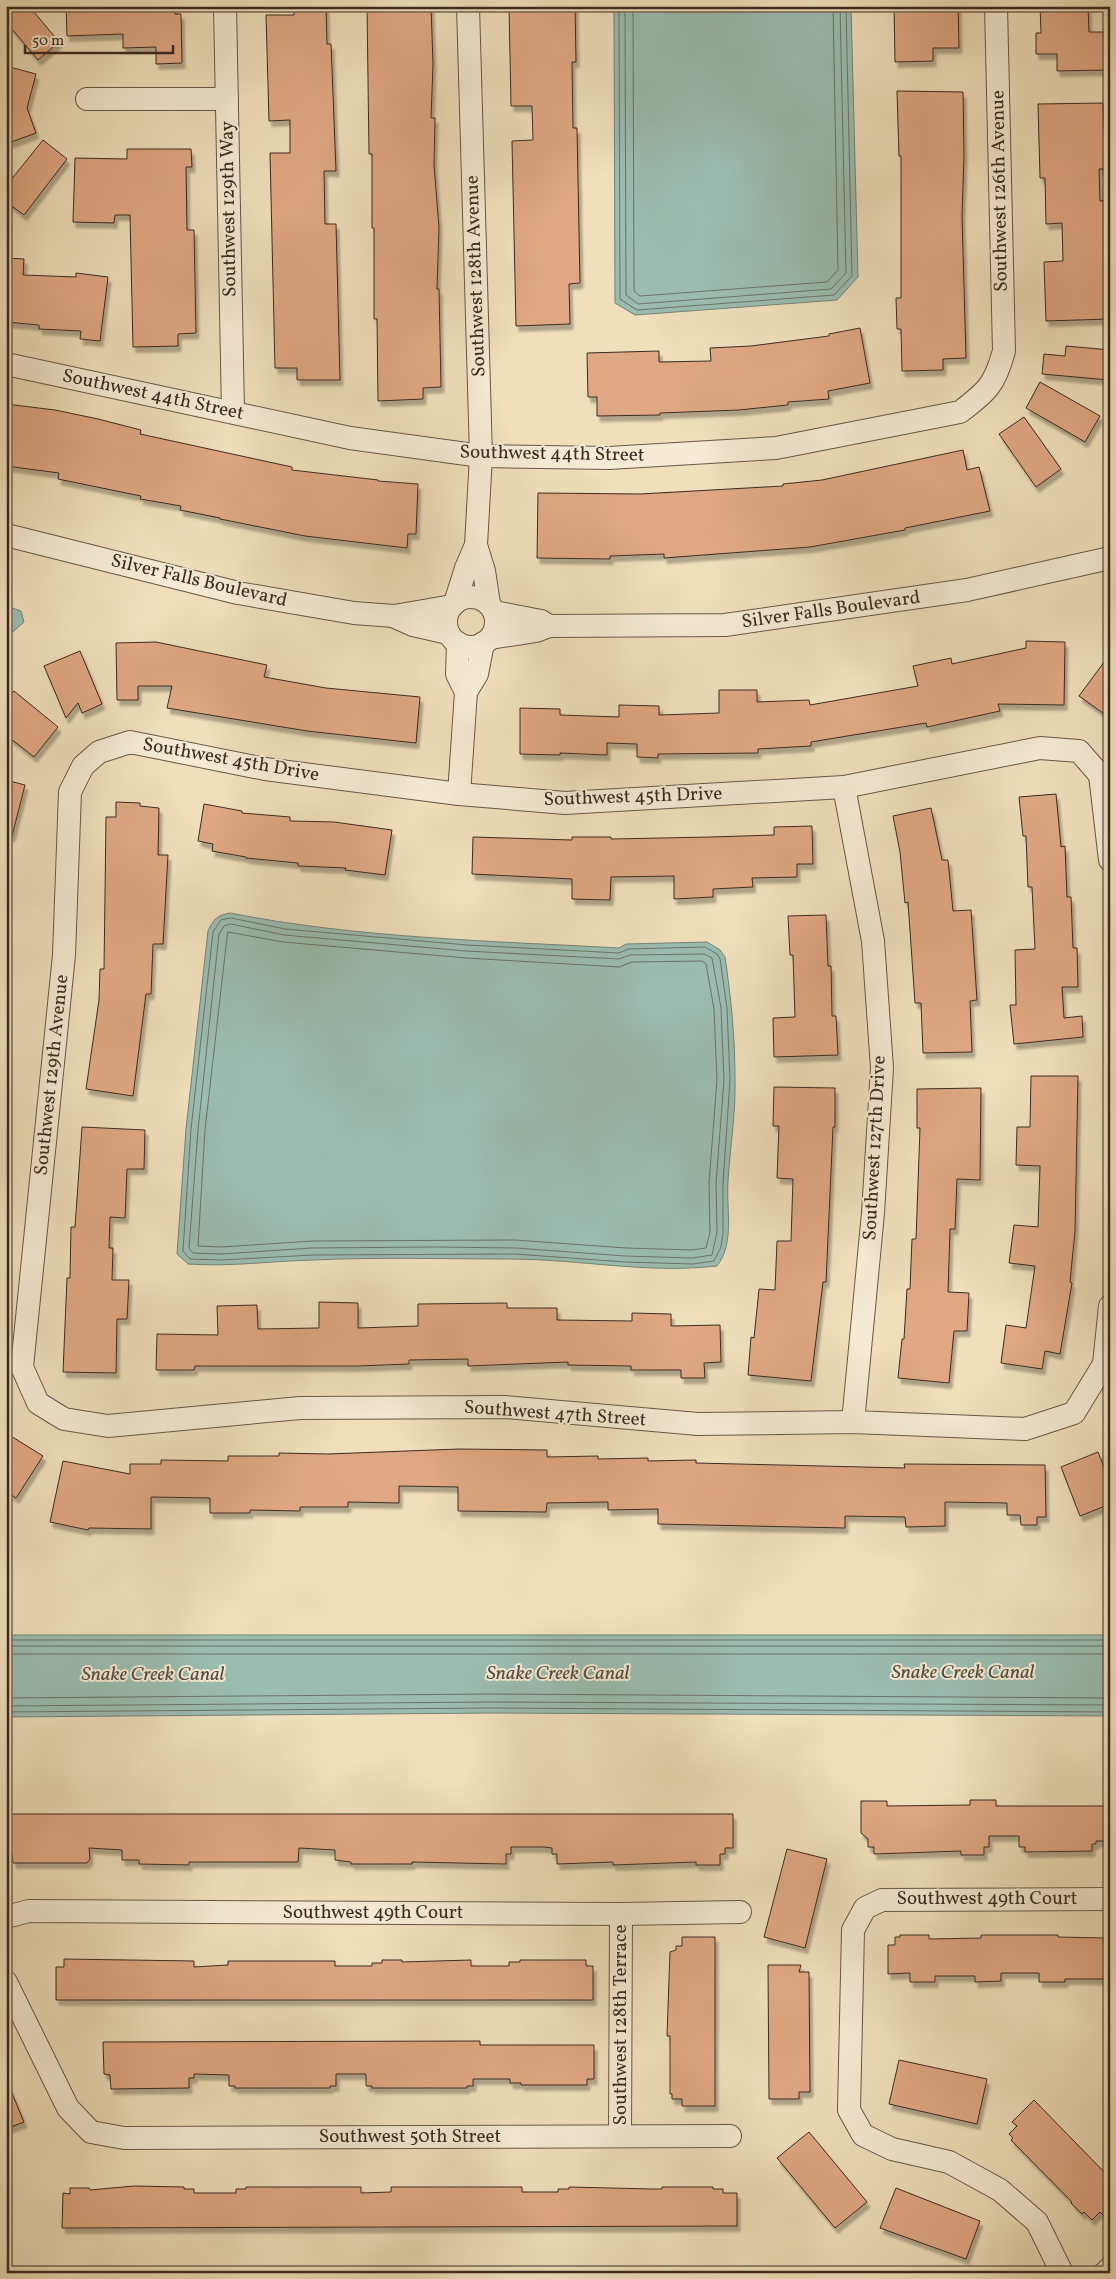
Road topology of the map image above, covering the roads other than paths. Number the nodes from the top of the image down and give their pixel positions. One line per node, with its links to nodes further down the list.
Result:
1 (225, 6): 5 (street, Southwest 129th Way)
2 (468, 6): 9 (street, Southwest 128th Avenue)
3 (996, 6): 7 (street, Southwest 126th Avenue)
4 (87, 99): 5 (street)
5 (227, 99): 8 (street, Southwest 129th Way)
6 (6, 364): 8 (street, Southwest 44th Street)
7 (998, 374): 9 (street, Southwest 44th Street)
8 (234, 412): 9 (street, Southwest 44th Street)
9 (481, 456): 11 (street, Southwest 128th Avenue)
10 (6, 535): 15 (street, Silver Falls Boulevard)
11 (476, 545): 13 (street, Southwest 128th Avenue); 14 (street, Southwest 128th Avenue)
12 (1110, 558): 16 (street, Silver Falls Boulevard)
13 (453, 604): 14 (street); 15 (street, Silver Falls Boulevard); 17 (street)
14 (491, 608): 16 (street, Silver Falls Boulevard); 18 (street)
15 (394, 616): 17 (street, Silver Falls Boulevard)
16 (549, 626): 18 (street, Silver Falls Boulevard)
17 (453, 638): 18 (street); 19 (street)
18 (487, 641): 19 (street)
19 (466, 692): 22 (street)
20 (99, 752): 22 (street, Southwest 45th Drive); 25 (street, Southwest 129th Avenue)
21 (844, 787): 22 (street, Southwest 45th Drive); 23 (street, Southwest 45th Drive); 26 (street, Southwest 127th Drive)
22 (459, 794)
23 (1110, 860)
24 (1110, 1306): 26 (street, Southwest 47th Street)
25 (38, 1403): 26 (street, Southwest 47th Street)
26 (853, 1422)
27 (1110, 1899): 35 (street, Southwest 49th Court)
28 (740, 1912): 29 (street, Southwest 49th Court)
29 (621, 1914): 30 (street, Southwest 49th Court); 32 (street, Southwest 128th Terrace)
30 (6, 1917)
31 (6, 1982): 32 (street, Southwest 50th Street)
32 (620, 2136): 33 (street, Southwest 50th Street)
33 (730, 2136)
34 (1110, 2268): 36 (street)
35 (1062, 2273)
36 (1105, 2273)

